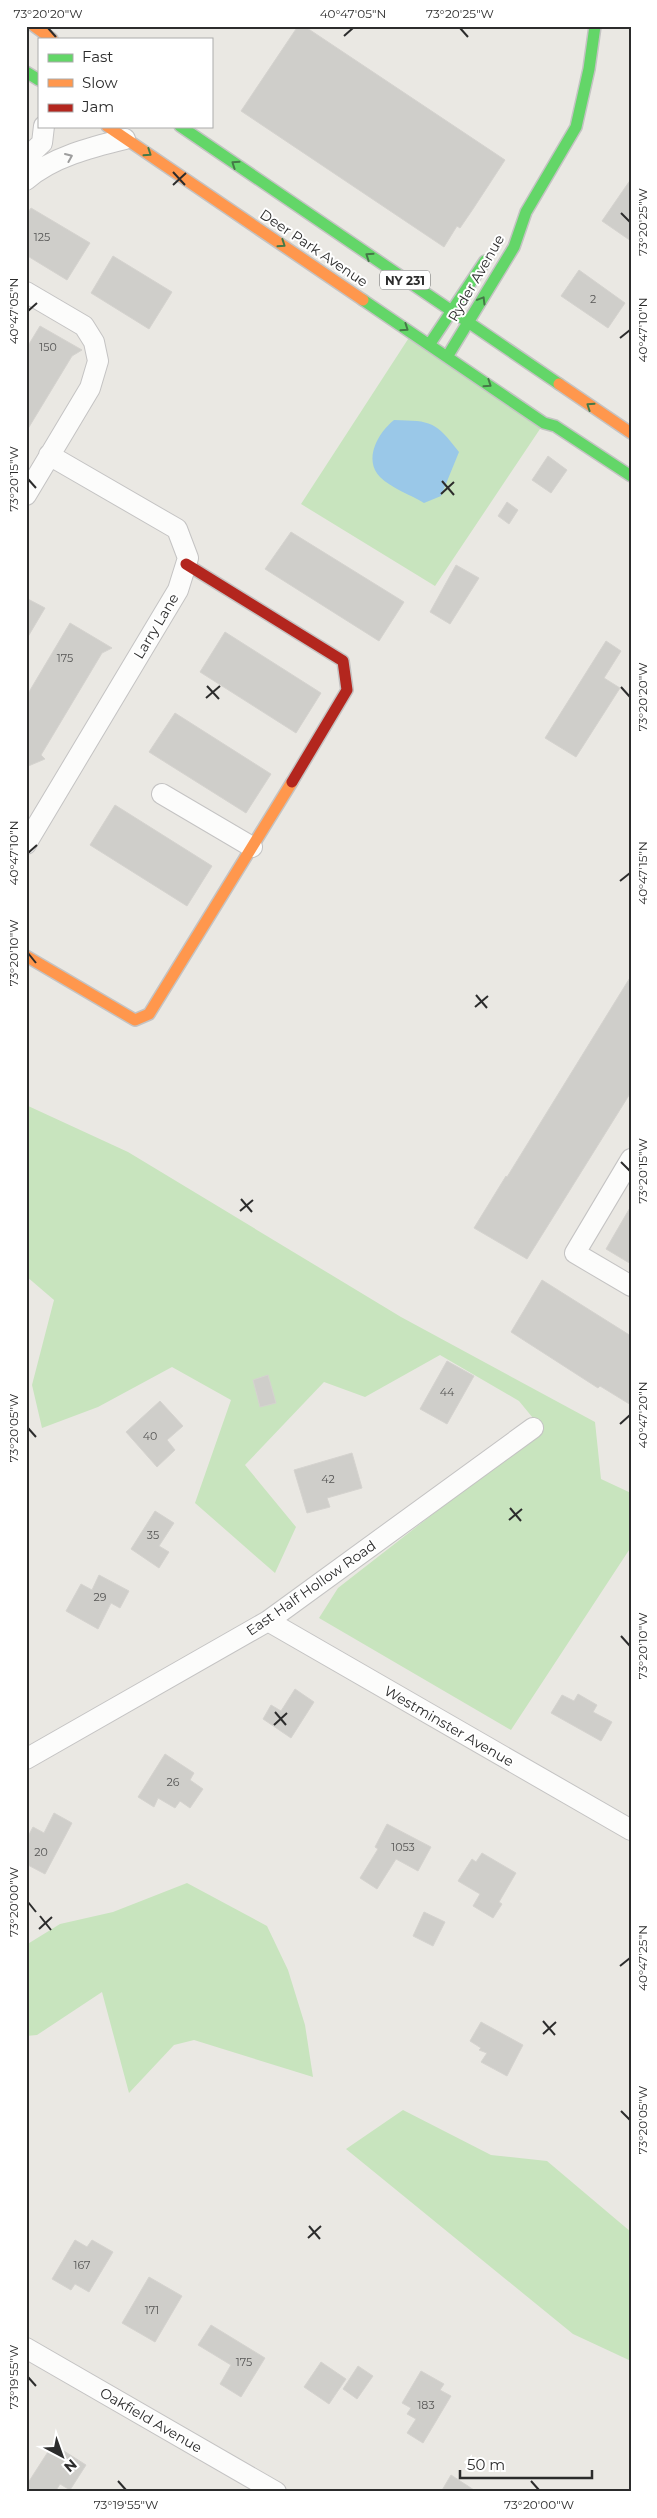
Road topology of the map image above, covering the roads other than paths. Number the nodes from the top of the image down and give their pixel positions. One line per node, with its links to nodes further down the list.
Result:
1 (34, 26): 3 (street)
2 (595, 26): 12 (street, Ryder Avenue)
3 (51, 38)
4 (26, 72): 5 (street)
5 (38, 79)
6 (44, 128): 10 (street)
7 (110, 128): 9 (street, Deer Park Avenue / NY 231)
8 (183, 128): 16 (street, Deer Park Avenue / NY 231, one-way to 8)
9 (125, 139): 11 (street, one-way to 9); 18 (street, Deer Park Avenue / NY 231, one-way to 18)
10 (26, 158)
11 (26, 180)
12 (526, 212): 13 (street, Ryder Avenue); 17 (street, Ryder Avenue, one-way to 12)
13 (504, 236)
14 (493, 249): 16 (street, Ryder Avenue)
15 (26, 292): 21 (street)
16 (451, 312): 17 (street, Deer Park Avenue / NY 231); 18 (street, Ryder Avenue)
17 (468, 323): 19 (street, Ryder Avenue); 20 (street, Deer Park Avenue / NY 231, one-way to 17)
18 (429, 345): 19 (street, Deer Park Avenue / NY 231)
19 (448, 357): 22 (street, Deer Park Avenue / NY 231, one-way to 22)
20 (631, 433)
21 (49, 455): 23 (street); 24 (street, Larry Lane)
22 (631, 476)
23 (26, 494)
24 (186, 564): 26 (street, Larry Lane); 27 (street)
25 (162, 794): 27 (street)
26 (26, 844)
27 (252, 847): 28 (street)
28 (26, 956)
29 (631, 1159): 30 (street)
30 (631, 1286)
31 (533, 1428): 32 (street, East Half Hollow Road)
32 (268, 1621): 33 (street, East Half Hollow Road); 34 (street, Westminster Avenue)
33 (26, 1759)
34 (631, 1830)
35 (26, 2348): 36 (street, Oakfield Avenue)
36 (276, 2492)

